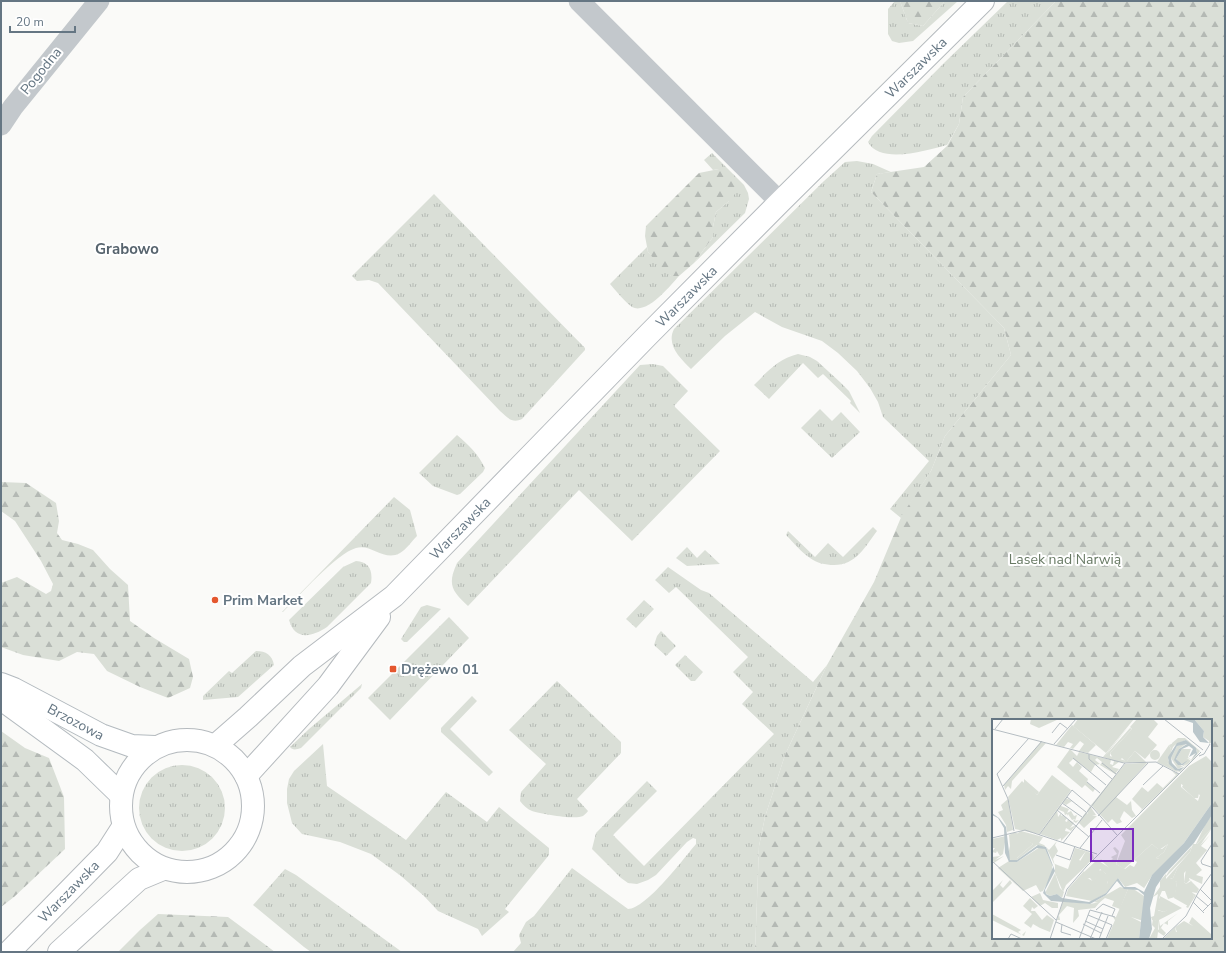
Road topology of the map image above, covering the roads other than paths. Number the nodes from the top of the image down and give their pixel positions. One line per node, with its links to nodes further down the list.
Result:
1 (99, 1): 4 (street, Pogodna)
2 (579, 1): 5 (street)
3 (983, 1): 5 (main road, Warszawska)
4 (1, 125)
5 (780, 202): 6 (main road, Warszawska)
6 (394, 596): 9 (main road, Warszawska); 11 (main road, Warszawska)
7 (1, 684): 10 (main road, Brzozowa)
8 (1, 698): 12 (main road, Brzozowa)
9 (216, 744): 10 (main road); 11 (main road)
10 (155, 747): 12 (main road)
11 (246, 776): 14 (main road)
12 (121, 795): 13 (main road)
13 (123, 828): 14 (main road); 15 (main road, Warszawska)
14 (164, 869): 16 (main road)
15 (10, 952)
16 (59, 952)

